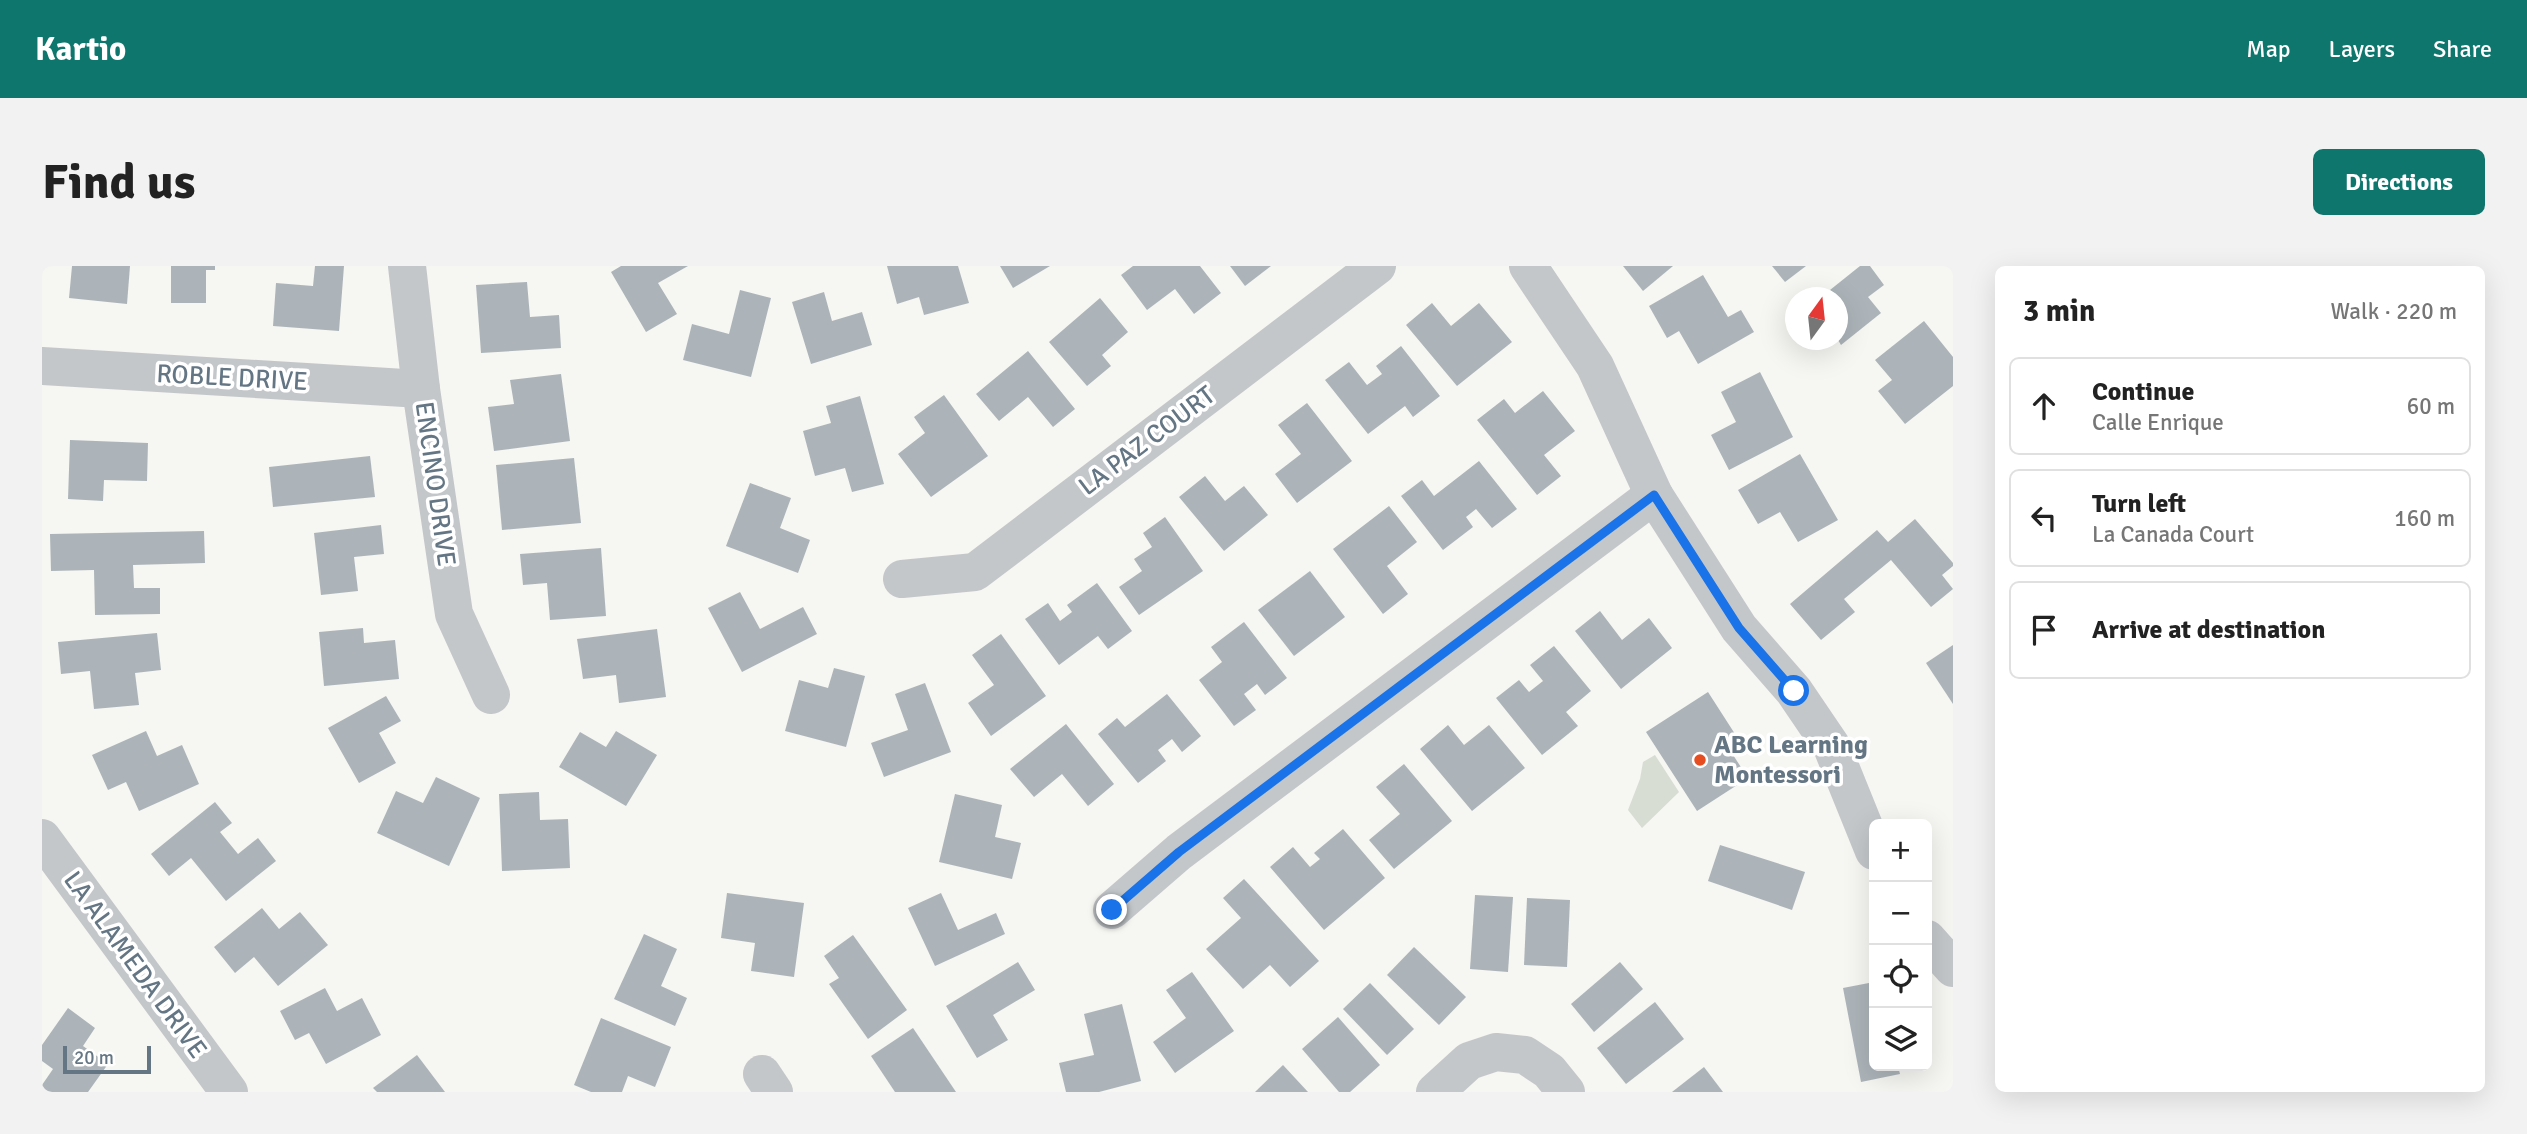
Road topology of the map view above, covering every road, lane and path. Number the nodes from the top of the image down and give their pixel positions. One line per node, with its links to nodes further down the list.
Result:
1 (407, 266): 5 (street, ENCINO DRIVE)
2 (1377, 266): 7 (street, LA PAZ COURT)
3 (1528, 266): 6 (street)
4 (42, 366): 5 (street, ROBLE DRIVE)
5 (421, 389): 8 (street, ENCINO DRIVE)
6 (1654, 495): 10 (street); 11 (street)
7 (902, 579)
8 (491, 695)
9 (42, 838): 14 (street, LA ALAMEDA DRIVE)
10 (1869, 839)
11 (1112, 910)
12 (1932, 945): 13 (street)
13 (1953, 968)
14 (229, 1092)
15 (1435, 1092): 16 (street)
16 (1566, 1092)

